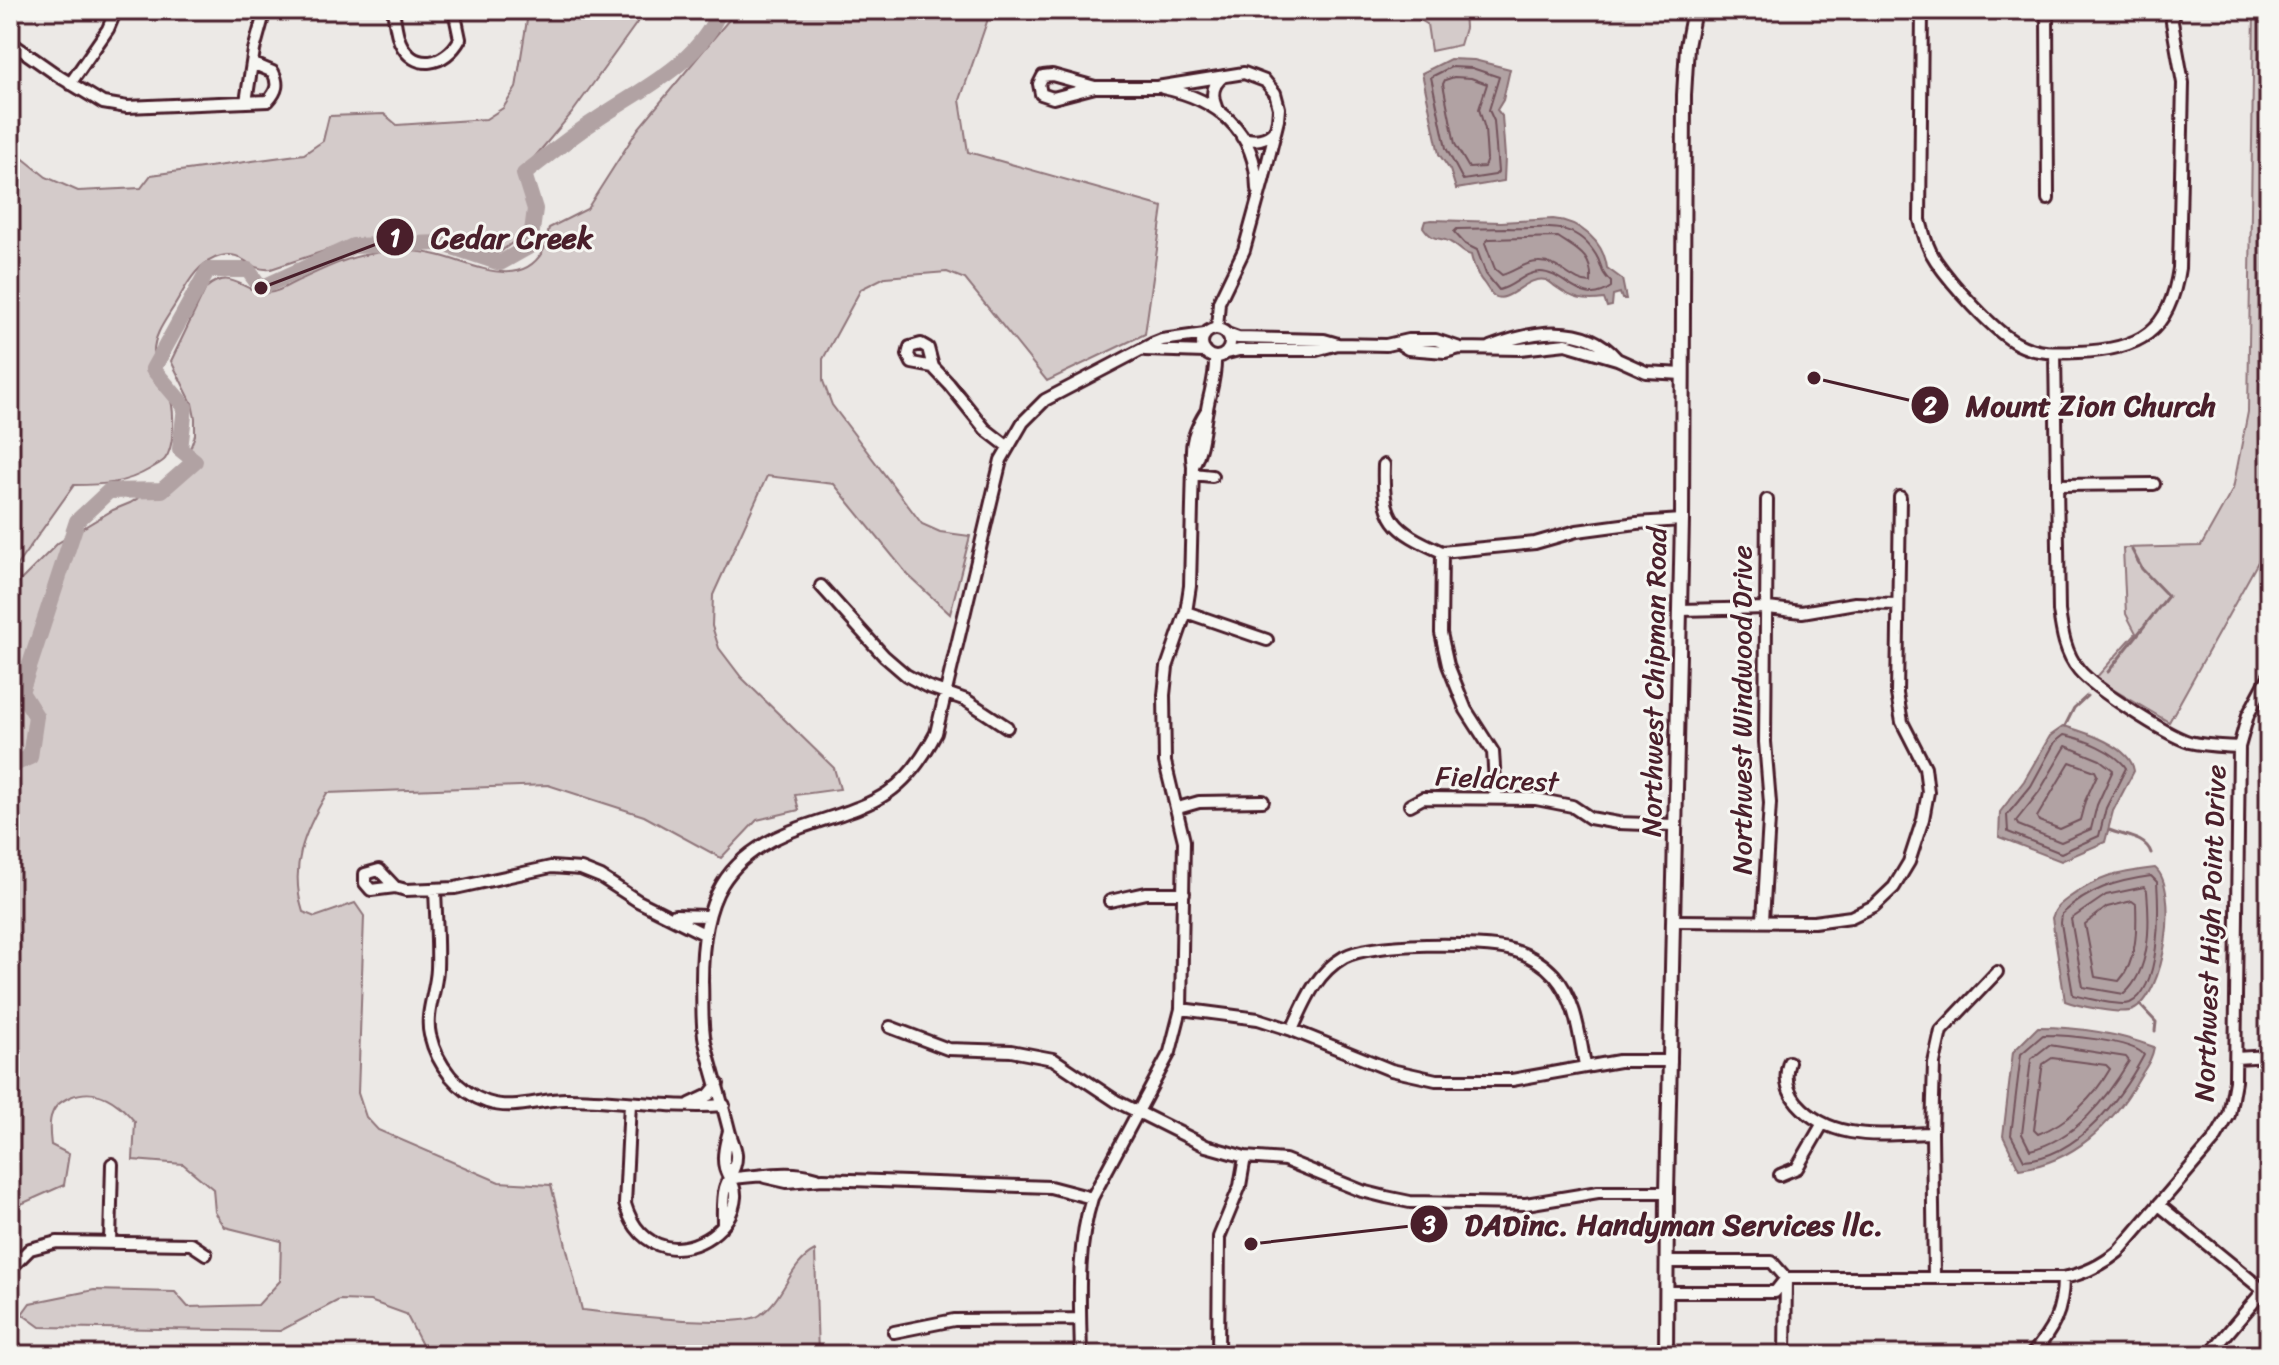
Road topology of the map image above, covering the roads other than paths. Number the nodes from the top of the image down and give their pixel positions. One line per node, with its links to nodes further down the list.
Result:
1 (116, 10): 12 (street)
2 (265, 10): 10 (street)
3 (393, 10): 4 (street)
4 (449, 10)
5 (1694, 10): 30 (main road, Northwest Chipman Road)
6 (1922, 10): 27 (street)
7 (2047, 10): 19 (street)
8 (2173, 10): 27 (street)
9 (10, 42): 12 (street)
10 (252, 63): 15 (street); 15 (street)
11 (1229, 74): 14 (street); 16 (street); 17 (street)
12 (70, 84): 15 (street)
13 (1095, 87): 13 (street); 14 (street)
14 (1157, 87): 16 (street)
15 (246, 102)
16 (1217, 109): 18 (street)
17 (1275, 130): 18 (street); 20 (street)
18 (1242, 137): 20 (street)
19 (2048, 199)
20 (1257, 202): 21 (street)
21 (1222, 332): 22 (street); 23 (street); 26 (street)
22 (1205, 334): 24 (street); 25 (street)
23 (1338, 344): 26 (street); 30 (street)
24 (1145, 350): 25 (street); 31 (street)
25 (1205, 352): 28 (street)
26 (1227, 353): 28 (street)
27 (2055, 353): 36 (street)
28 (1215, 358): 33 (street)
29 (933, 367): 31 (street)
30 (1683, 374): 39 (main road, Northwest Chipman Road)
31 (1007, 446): 48 (street)
32 (1384, 465): 40 (street)
33 (1193, 470): 34 (street); 45 (street)
34 (1212, 476)
35 (2154, 484): 36 (street)
36 (2057, 485): 50 (street)
37 (1900, 497): 42 (street)
38 (1767, 500): 43 (street, Northwest Windwood Drive)
39 (1682, 520): 40 (street); 44 (main road, Northwest Chipman Road)
40 (1442, 552): 51 (street)
41 (821, 586): 48 (street)
42 (1898, 604): 43 (street); 62 (street)
43 (1768, 608): 44 (street); 62 (street, Northwest Windwood Drive)
44 (1680, 610): 55 (main road, Northwest Chipman Road)
45 (1186, 612): 46 (street); 54 (street)
46 (1267, 640)
47 (2269, 676): 50 (street, Northwest High Point Drive)
48 (946, 693): 49 (street); 61 (street)
49 (1007, 727)
50 (2239, 747): 70 (street, Northwest High Point Drive)
51 (1496, 797): 53 (street, Fieldcrest); 55 (street, Fieldcrest)
52 (1263, 801): 54 (street)
53 (1410, 805)
54 (1178, 808): 58 (street)
55 (1674, 825): 63 (main road, Northwest Chipman Road)
56 (395, 887): 57 (street)
57 (435, 890): 60 (street); 75 (street)
58 (1184, 893): 59 (street); 66 (street)
59 (1110, 901)
60 (670, 915): 61 (street); 64 (street)
61 (707, 916): 64 (street)
62 (1763, 920): 63 (street)
63 (1674, 921): 71 (main road, Northwest Chipman Road)
64 (704, 934): 74 (street)
65 (1997, 972): 80 (street)
66 (1181, 1009): 68 (street); 78 (street)
67 (890, 1027): 78 (street)
68 (1292, 1030): 73 (street); 73 (street)
69 (2269, 1056): 70 (street)
70 (2236, 1058): 87 (street, Northwest High Point Drive)
71 (1671, 1061): 73 (street); 85 (main road, Northwest Chipman Road)
72 (1789, 1062): 79 (street)
73 (1585, 1065)
74 (718, 1084): 76 (street); 77 (street)
75 (630, 1103): 76 (street); 84 (street)
76 (690, 1104): 77 (street)
77 (724, 1105): 84 (street)
78 (1140, 1112): 81 (street); 86 (street)
79 (1823, 1123): 80 (street); 83 (street)
80 (1932, 1133): 93 (street)
81 (1245, 1157): 85 (street); 100 (street)
82 (112, 1164): 88 (street)
83 (1780, 1175)
84 (729, 1178): 86 (street)
85 (1667, 1192): 90 (main road, Northwest Chipman Road)
86 (1092, 1198): 97 (street)
87 (2159, 1205): 94 (street, Northwest High Point Drive); 95 (street)
88 (110, 1242): 89 (street); 91 (street)
89 (206, 1254)
90 (1667, 1262): 92 (street, Northwest High Point Drive); 96 (main road, Northwest Chipman Road)
91 (10, 1269)
92 (1786, 1278): 93 (street, Northwest High Point Drive); 96 (street, Northwest High Point Drive); 102 (street)
93 (1934, 1278): 94 (street, Northwest High Point Drive)
94 (2063, 1278): 103 (street)
95 (2267, 1290): 104 (street)
96 (1666, 1292): 101 (main road, Northwest Chipman Road)
97 (1080, 1319): 98 (street); 99 (street)
98 (894, 1332)
99 (1081, 1355)
100 (1218, 1355)
101 (1666, 1355)
102 (1785, 1355)
103 (2031, 1355)
104 (2209, 1355)

